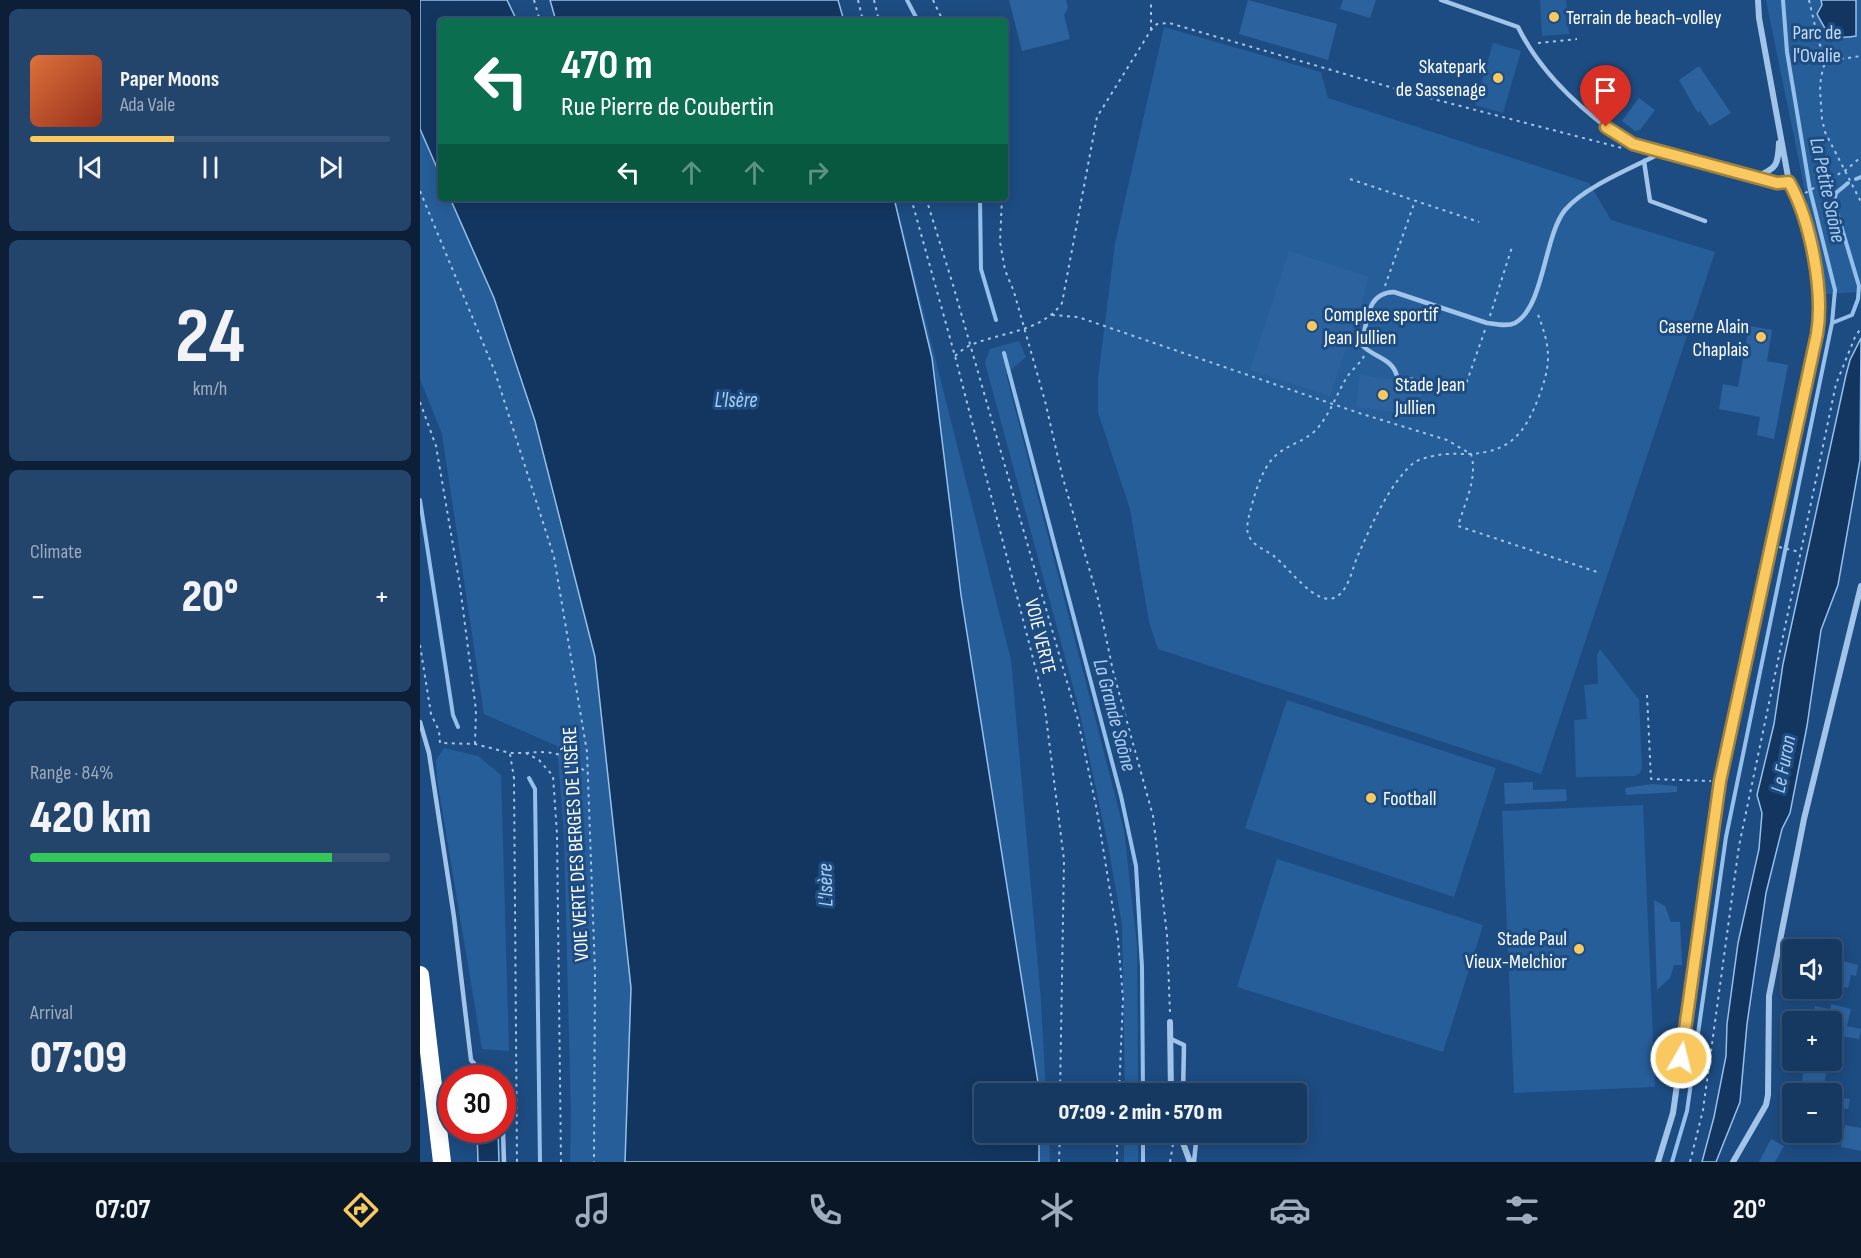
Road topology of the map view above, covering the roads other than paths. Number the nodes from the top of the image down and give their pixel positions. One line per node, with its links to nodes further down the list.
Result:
1 (1441, 0): 3 (lane)
2 (1758, 0): 4 (street)
3 (1606, 127): 5 (street)
4 (1780, 135): 7 (street); 8 (street)
5 (1660, 153): 6 (lane); 7 (street)
6 (1644, 161): 9 (lane); 10 (lane)
7 (1755, 177): 8 (street)
8 (1789, 182): 25 (street)
9 (1705, 221)
10 (1397, 376)
11 (1861, 586): 26 (street)
12 (420, 722): 16 (lane)
13 (420, 975): 22 (highway)
14 (1170, 1022): 15 (street)
15 (1171, 1039): 17 (street); 18 (lane)
16 (475, 1065)
17 (1171, 1083)
18 (1183, 1083)
19 (503, 1143): 23 (lane)
20 (1184, 1143): 24 (street)
21 (1195, 1143): 24 (lane)
22 (442, 1162)
23 (504, 1162)
24 (1192, 1162)
25 (1658, 1162)
26 (1733, 1162)

